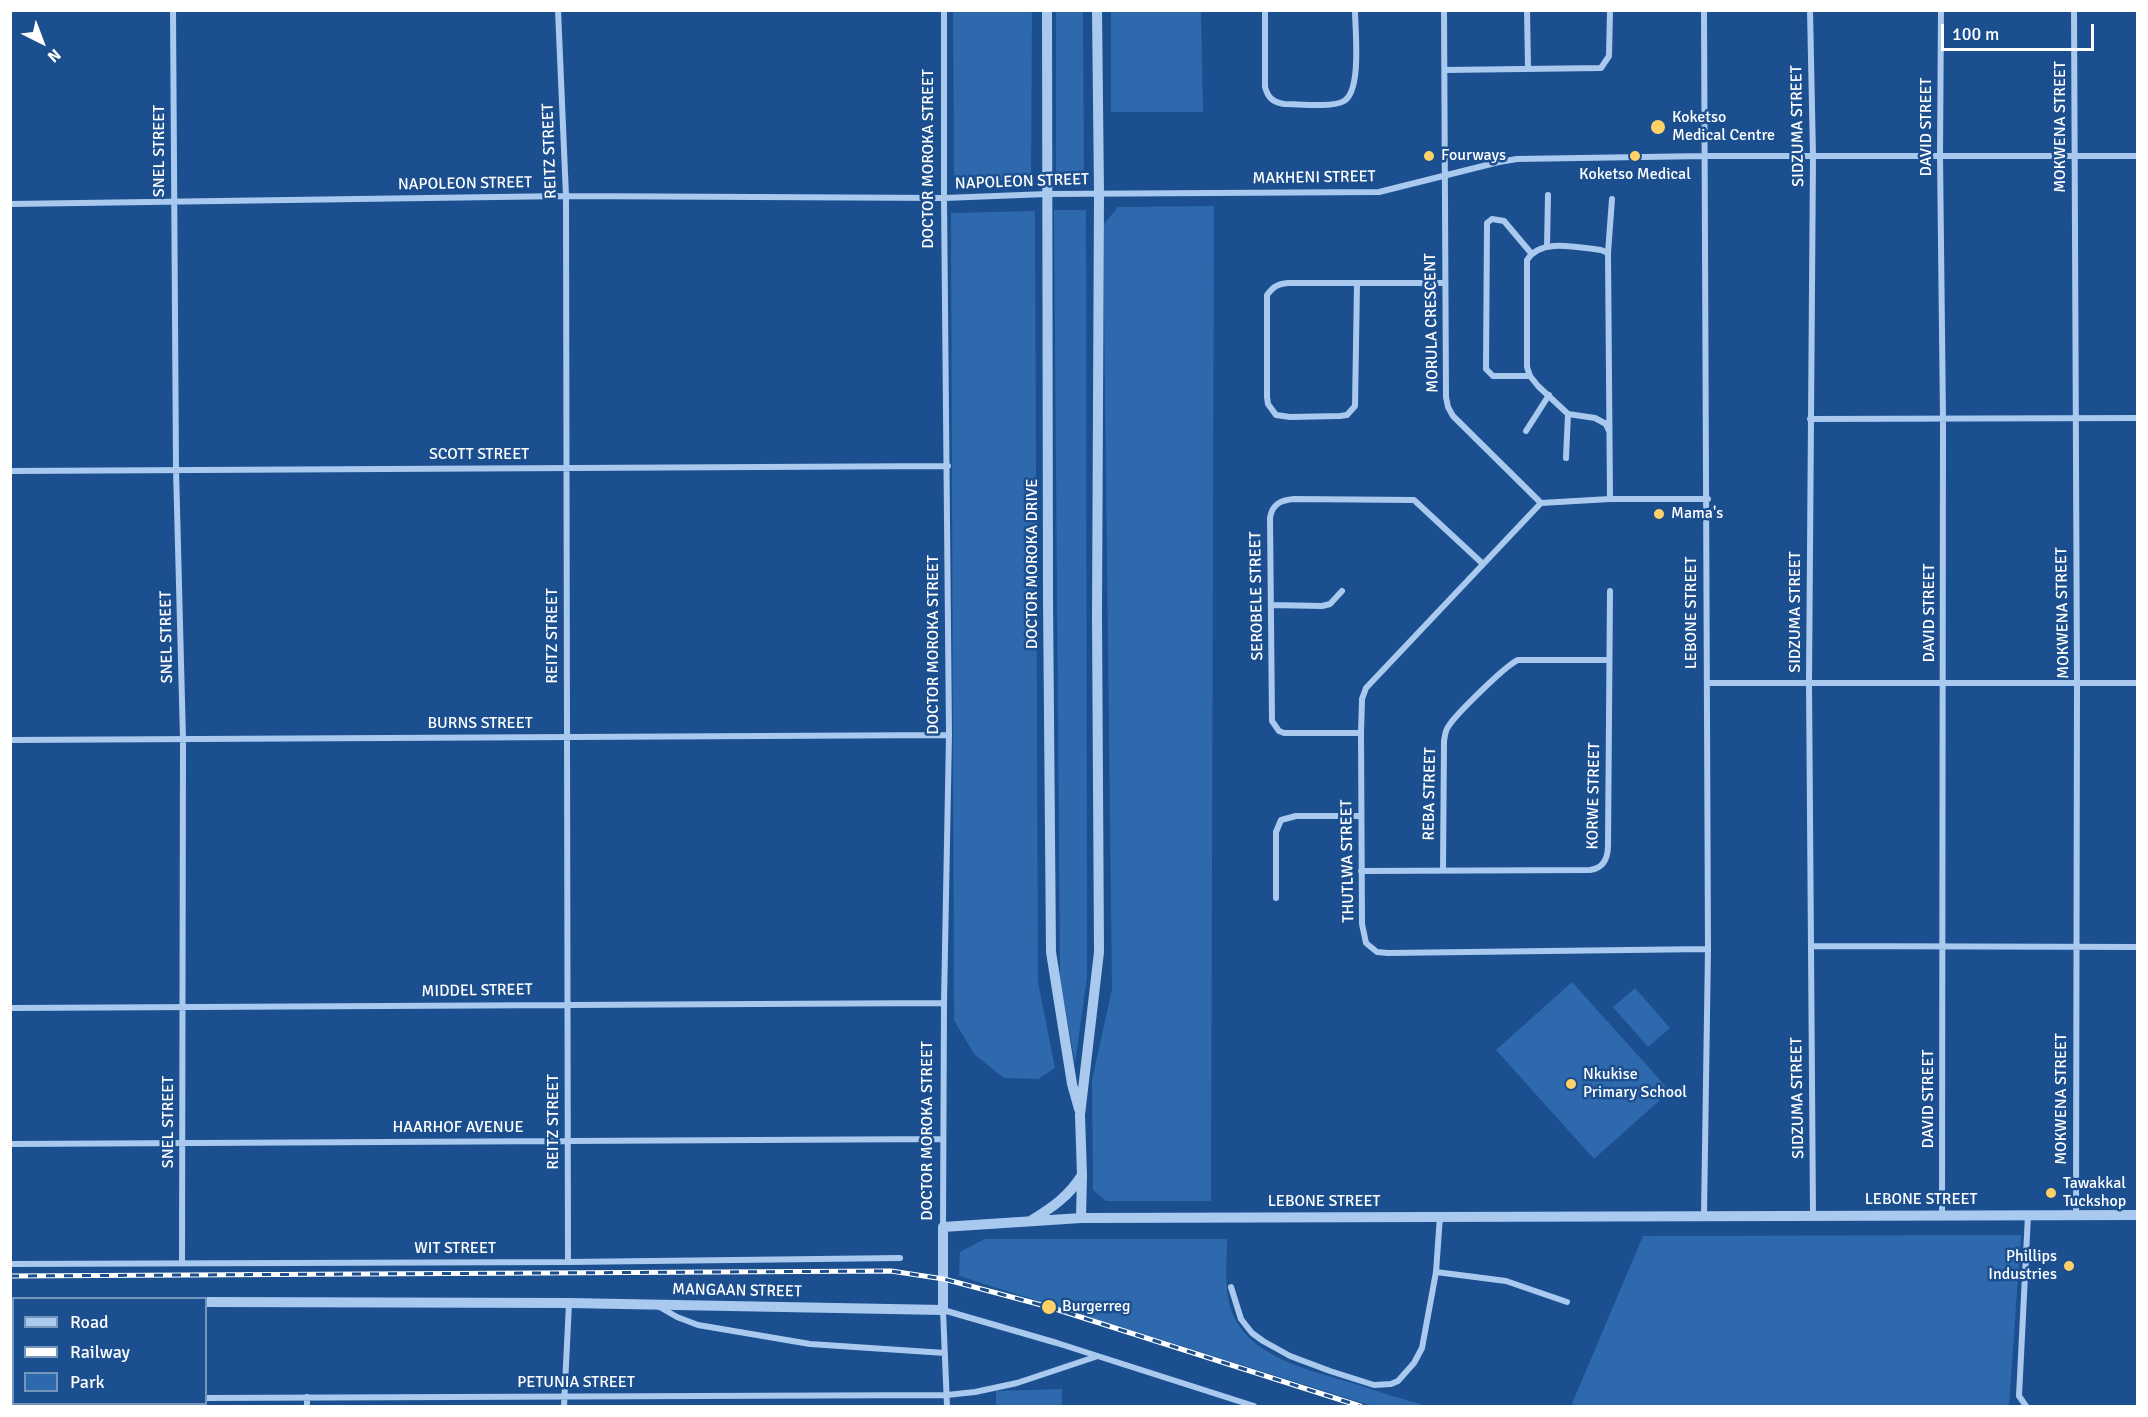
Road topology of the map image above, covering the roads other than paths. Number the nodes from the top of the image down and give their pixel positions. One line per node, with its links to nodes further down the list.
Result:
1 (173, 10): 29 (street, SNEL STREET)
2 (558, 10): 26 (street, REITZ STREET)
3 (944, 10): 27 (street, DOCTOR MOROKA STREET)
4 (1047, 10): 24 (street, DOCTOR MOROKA DRIVE)
5 (1097, 10): 23 (street, DOCTOR MOROKA DRIVE)
6 (1265, 10): 7 (street)
7 (1355, 10)
8 (1444, 10): 16 (street, MORULA CRESCENT)
9 (1527, 10): 15 (street)
10 (1610, 10): 15 (street)
11 (1704, 10): 18 (street, LEBONE STREET)
12 (1810, 10): 19 (street, SIDZUMA STREET)
13 (1941, 10): 17 (street, DAVID STREET)
14 (2074, 10): 21 (street, MOKWENA STREET)
15 (1528, 68): 16 (street)
16 (1445, 70): 22 (street, MORULA CRESCENT)
17 (1940, 155): 19 (street, MAKHENI STREET); 21 (street, MAKHENI STREET); 42 (street, DAVID STREET)
18 (1705, 156): 19 (street, MAKHENI STREET); 22 (street, MAKHENI STREET); 51 (street, LEBONE STREET)
19 (1813, 156): 41 (street, SIDZUMA STREET)
20 (2138, 156): 21 (street, MAKHENI STREET)
21 (2075, 157): 39 (street, MOKWENA STREET)
22 (1446, 176): 23 (street, MAKHENI STREET); 34 (street, MORULA CRESCENT)
23 (1099, 193): 24 (street, NAPOLEON STREET); 81 (street, DOCTOR MOROKA DRIVE)
24 (1047, 194): 27 (street, NAPOLEON STREET); 81 (street, DOCTOR MOROKA DRIVE)
25 (1548, 195): 31 (street)
26 (566, 196): 27 (street, NAPOLEON STREET); 29 (street, NAPOLEON STREET); 47 (street, REITZ STREET)
27 (944, 198): 46 (street, DOCTOR MOROKA STREET)
28 (1612, 199): 32 (street)
29 (173, 202): 30 (street, NAPOLEON STREET); 48 (street, SNEL STREET)
30 (10, 204)
31 (1547, 246): 32 (street); 33 (street)
32 (1608, 253): 44 (street)
33 (1531, 254): 36 (street); 36 (street)
34 (1445, 283): 35 (street); 52 (street, MORULA CRESCENT)
35 (1357, 284): 35 (street)
36 (1530, 376): 37 (street)
37 (1548, 395): 38 (street); 43 (street)
38 (1568, 414): 44 (street); 45 (street)
39 (2074, 418): 40 (street); 42 (street); 61 (street, MOKWENA STREET)
40 (2138, 418)
41 (1810, 419): 42 (street); 58 (street, SIDZUMA STREET)
42 (1943, 419): 59 (street, DAVID STREET)
43 (1526, 431)
44 (1609, 431): 50 (street)
45 (1566, 458)
46 (948, 466): 47 (street, SCOTT STREET); 64 (street, DOCTOR MOROKA STREET)
47 (566, 468): 48 (street, SCOTT STREET); 65 (street, REITZ STREET)
48 (176, 469): 49 (street, SCOTT STREET); 66 (street, SNEL STREET)
49 (10, 471)
50 (1610, 499): 51 (street); 52 (street)
51 (1708, 499): 60 (street, LEBONE STREET)
52 (1541, 503): 53 (street, THUTLWA STREET)
53 (1483, 564): 56 (street, SEROBELE STREET); 63 (street, THUTLWA STREET)
54 (1342, 591): 56 (street)
55 (1610, 591): 57 (street, KORWE STREET)
56 (1272, 605): 63 (street, SEROBELE STREET)
57 (1608, 660): 69 (street, REBA STREET); 69 (street, KORWE STREET)
58 (1809, 682): 59 (street); 60 (street); 72 (street, SIDZUMA STREET)
59 (1943, 682): 61 (street); 73 (street, DAVID STREET)
60 (1707, 683): 76 (street, LEBONE STREET)
61 (2077, 683): 62 (street); 74 (street, MOKWENA STREET)
62 (2138, 683)
63 (1361, 733): 68 (street, THUTLWA STREET)
64 (949, 735): 65 (street, BURNS STREET); 77 (street, DOCTOR MOROKA STREET)
65 (567, 737): 66 (street, BURNS STREET); 78 (street, REITZ STREET)
66 (183, 739): 67 (street, BURNS STREET); 79 (street, SNEL STREET)
67 (10, 740)
68 (1361, 816): 70 (street, THUTLWA STREET); 71 (street)
69 (1443, 870): 70 (street, KORWE STREET)
70 (1361, 871): 76 (street, THUTLWA STREET)
71 (1276, 898)
72 (1810, 946): 73 (street); 87 (street, SIDZUMA STREET)
73 (1942, 947): 74 (street); 92 (street, DAVID STREET)
74 (2075, 947): 75 (street); 93 (street, MOKWENA STREET)
75 (2138, 947)
76 (1708, 950): 88 (street, LEBONE STREET)
77 (944, 1003): 78 (street, MIDDEL STREET); 82 (street, DOCTOR MOROKA STREET)
78 (567, 1004): 79 (street, MIDDEL STREET); 83 (street, REITZ STREET)
79 (182, 1007): 80 (street, MIDDEL STREET); 84 (street, SNEL STREET)
80 (10, 1008)
81 (1080, 1115): 86 (street, DOCTOR MOROKA DRIVE)
82 (942, 1139): 83 (street, HAARHOF AVENUE); 96 (street, DOCTOR MOROKA STREET)
83 (567, 1141): 84 (street, HAARHOF AVENUE); 99 (street, REITZ STREET)
84 (182, 1143): 85 (street, HAARHOF AVENUE); 98 (street, SNEL STREET)
85 (10, 1144)
86 (1082, 1175): 94 (street, DOCTOR MOROKA DRIVE); 95 (street)
87 (1813, 1214): 88 (street, LEBONE STREET); 92 (street, LEBONE STREET)
88 (1704, 1215): 91 (street, LEBONE STREET)
89 (2028, 1215): 92 (street, LEBONE STREET); 93 (street, LEBONE STREET); 112 (street)
90 (2138, 1215): 93 (street, LEBONE STREET)
91 (1440, 1216): 94 (street, LEBONE STREET); 101 (street)
92 (1942, 1216)
93 (2076, 1216)
94 (1081, 1218): 95 (street, LEBONE STREET)
95 (1031, 1221): 96 (street, LEBONE STREET)
96 (943, 1227): 107 (street, DOCTOR MOROKA STREET)
97 (900, 1258): 99 (street, WIT STREET)
98 (182, 1262): 99 (street, WIT STREET); 100 (street, WIT STREET)
99 (568, 1262)
100 (10, 1264)
101 (1436, 1272): 102 (street); 104 (street)
102 (1231, 1287)
103 (207, 1302): 105 (street, MANGAAN STREET)
104 (1567, 1302)
105 (569, 1303): 106 (street, MANGAAN STREET); 111 (street)
106 (655, 1304): 107 (street, MANGAAN STREET); 108 (street)
107 (943, 1310): 108 (street); 109 (street, MANGAAN STREET)
108 (945, 1353): 110 (street)
109 (1095, 1357): 110 (street, PETUNIA STREET); 118 (street, MANGAAN STREET)
110 (947, 1395): 111 (street, PETUNIA STREET); 117 (street)
111 (564, 1396): 113 (street, PETUNIA STREET); 116 (street)
112 (2019, 1396): 119 (street); 120 (street)
113 (307, 1397): 114 (street, PETUNIA STREET); 115 (street)
114 (207, 1398)
115 (307, 1407)
116 (564, 1407)
117 (947, 1407)
118 (1254, 1407)
119 (2018, 1407)
120 (2026, 1407)

